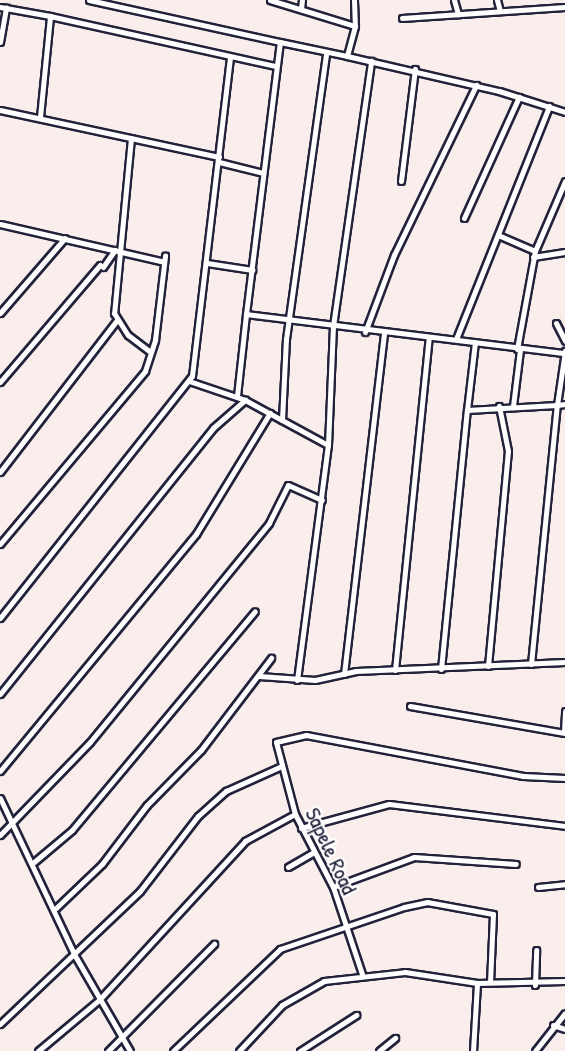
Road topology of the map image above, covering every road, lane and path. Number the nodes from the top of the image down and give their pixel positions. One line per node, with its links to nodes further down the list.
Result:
1 (89, 0): 16 (street)
2 (270, 0): 9 (street)
3 (302, 0): 9 (street)
4 (354, 0): 14 (street)
5 (454, 0): 11 (street)
6 (497, 0): 10 (street)
7 (565, 7): 10 (street)
8 (3, 8): 12 (street); 15 (street)
9 (301, 9): 14 (street)
10 (500, 11): 11 (street)
11 (458, 14): 13 (street)
12 (50, 16): 19 (street); 28 (street)
13 (402, 18)
14 (355, 26): 18 (street)
15 (0, 42)
16 (280, 42): 17 (street); 21 (street)
17 (326, 52): 18 (street); 45 (street)
18 (347, 56): 20 (street)
19 (230, 58): 21 (street); 30 (street)
20 (371, 61): 22 (street); 48 (street)
21 (275, 66): 31 (street)
22 (415, 69): 23 (street); 32 (street)
23 (476, 85): 24 (street); 49 (street)
24 (519, 97): 25 (street); 34 (street)
25 (549, 106): 27 (street); 36 (street)
26 (0, 110): 28 (street)
27 (565, 112)
28 (40, 117): 29 (street)
29 (131, 138): 30 (street); 38 (street)
30 (219, 159): 31 (street); 41 (street)
31 (264, 173): 42 (street)
32 (401, 181)
33 (565, 181): 40 (street)
34 (464, 218)
35 (1, 226): 37 (street)
36 (498, 236): 40 (street); 52 (street)
37 (65, 238): 38 (street); 43 (street)
38 (116, 249): 46 (street); 56 (street); 59 (street)
39 (565, 252): 40 (street)
40 (534, 254): 55 (street)
41 (207, 263): 42 (street); 58 (street)
42 (252, 270): 44 (street)
43 (0, 313)
44 (246, 314): 45 (street); 60 (street)
45 (290, 319): 48 (street); 68 (street)
46 (117, 320): 56 (street); 70 (street)
47 (556, 323): 53 (street)
48 (333, 326): 49 (street); 69 (street)
49 (365, 332): 50 (street)
50 (384, 333): 51 (street); 81 (street)
51 (429, 338): 52 (street); 80 (street)
52 (456, 339): 54 (street)
53 (565, 341)
54 (475, 342): 55 (street); 66 (street)
55 (519, 350): 57 (street); 65 (street)
56 (149, 351): 72 (street)
57 (564, 352): 63 (street)
58 (189, 381): 60 (street); 74 (street)
59 (0, 382)
60 (237, 396): 61 (street)
61 (245, 400): 67 (street); 84 (street)
62 (565, 404): 63 (street)
63 (557, 405): 65 (street); 77 (street)
64 (499, 406): 65 (street); 66 (street); 78 (street)
65 (513, 406)
66 (467, 410): 79 (street)
67 (270, 413): 68 (street); 89 (street)
68 (282, 420): 69 (street)
69 (328, 445): 71 (street)
70 (0, 472)
71 (322, 500): 83 (street); 93 (street)
72 (0, 544)
73 (255, 611): 98 (street)
74 (0, 618)
75 (271, 658): 82 (street)
76 (565, 662): 77 (street)
77 (531, 664): 78 (street)
78 (488, 666): 79 (street)
79 (441, 669): 80 (street)
80 (395, 670): 81 (street)
81 (344, 674): 83 (street)
82 (259, 676): 83 (street); 104 (street)
83 (297, 680)
84 (0, 694)
85 (410, 706): 87 (street)
86 (565, 711): 87 (street)
87 (564, 733)
88 (282, 766): 90 (street, Sapele Road); 92 (street, Sapele Road); 108 (street)
89 (0, 771)
90 (565, 778)
91 (0, 798): 93 (street)
92 (295, 814): 95 (street, Sapele Road); 114 (street)
93 (9, 822): 96 (street); 98 (street)
94 (565, 825): 95 (street)
95 (301, 828): 97 (street, Sapele Road)
96 (0, 835)
97 (314, 852): 100 (street); 102 (street, Sapele Road)
98 (34, 862): 104 (street)
99 (516, 864): 102 (street)
100 (288, 867)
101 (565, 884): 103 (street)
102 (333, 886): 105 (street, Sapele Road)
103 (538, 886)
104 (56, 908): 108 (street)
105 (347, 927): 109 (street, Sapele Road); 111 (street); 125 (street)
106 (214, 944): 120 (street)
107 (537, 950): 113 (street)
108 (74, 954): 114 (street); 117 (street)
109 (362, 974): 112 (street); 126 (street)
110 (565, 981): 113 (street)
111 (490, 982): 112 (street); 113 (street)
112 (477, 983): 129 (street)
113 (535, 985)
114 (99, 1000): 120 (street); 122 (street)
115 (565, 1013): 118 (street)
116 (356, 1016): 127 (street)
117 (0, 1024)
118 (553, 1025): 119 (street); 130 (street)
119 (565, 1029)
120 (122, 1038): 123 (street); 124 (street)
121 (395, 1038): 128 (street)
122 (38, 1051)
123 (108, 1051)
124 (130, 1051)
125 (173, 1051)
126 (239, 1051)
127 (300, 1051)
128 (378, 1051)
129 (473, 1051)
130 (535, 1051)

